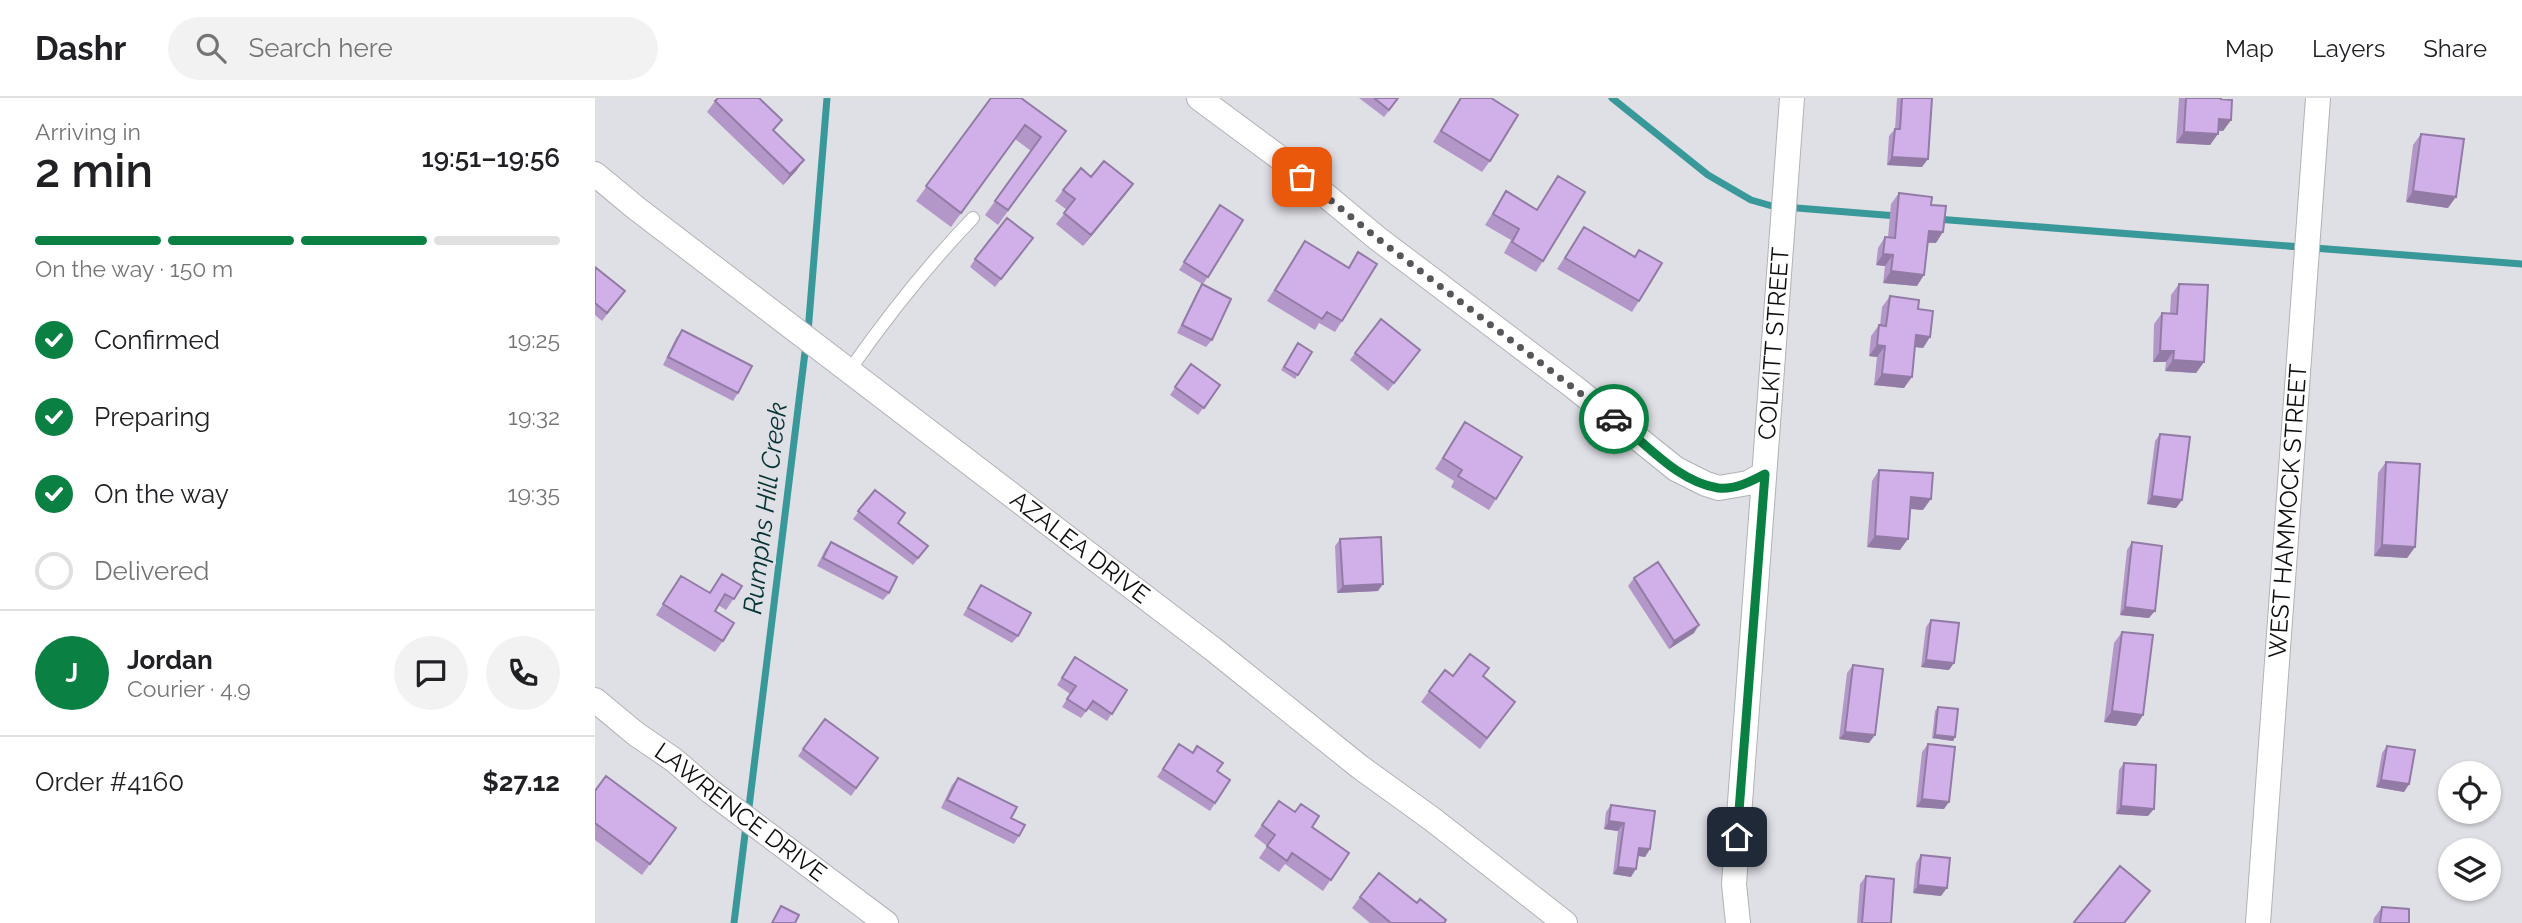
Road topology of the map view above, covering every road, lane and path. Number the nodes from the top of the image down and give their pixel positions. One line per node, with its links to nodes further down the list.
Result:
1 (1199, 98): 7 (street)
2 (1792, 98): 7 (street, COLKITT STREET)
3 (2318, 98): 12 (street, WEST HAMMOCK STREET)
4 (595, 174): 6 (street, AZALEA DRIVE)
5 (973, 218): 6 (lane)
6 (849, 371): 10 (street, AZALEA DRIVE)
7 (1765, 474): 11 (street, COLKITT STREET)
8 (595, 700): 9 (street, LAWRENCE DRIVE)
9 (885, 923)
10 (1565, 923)
11 (1738, 923)
12 (2258, 923)

